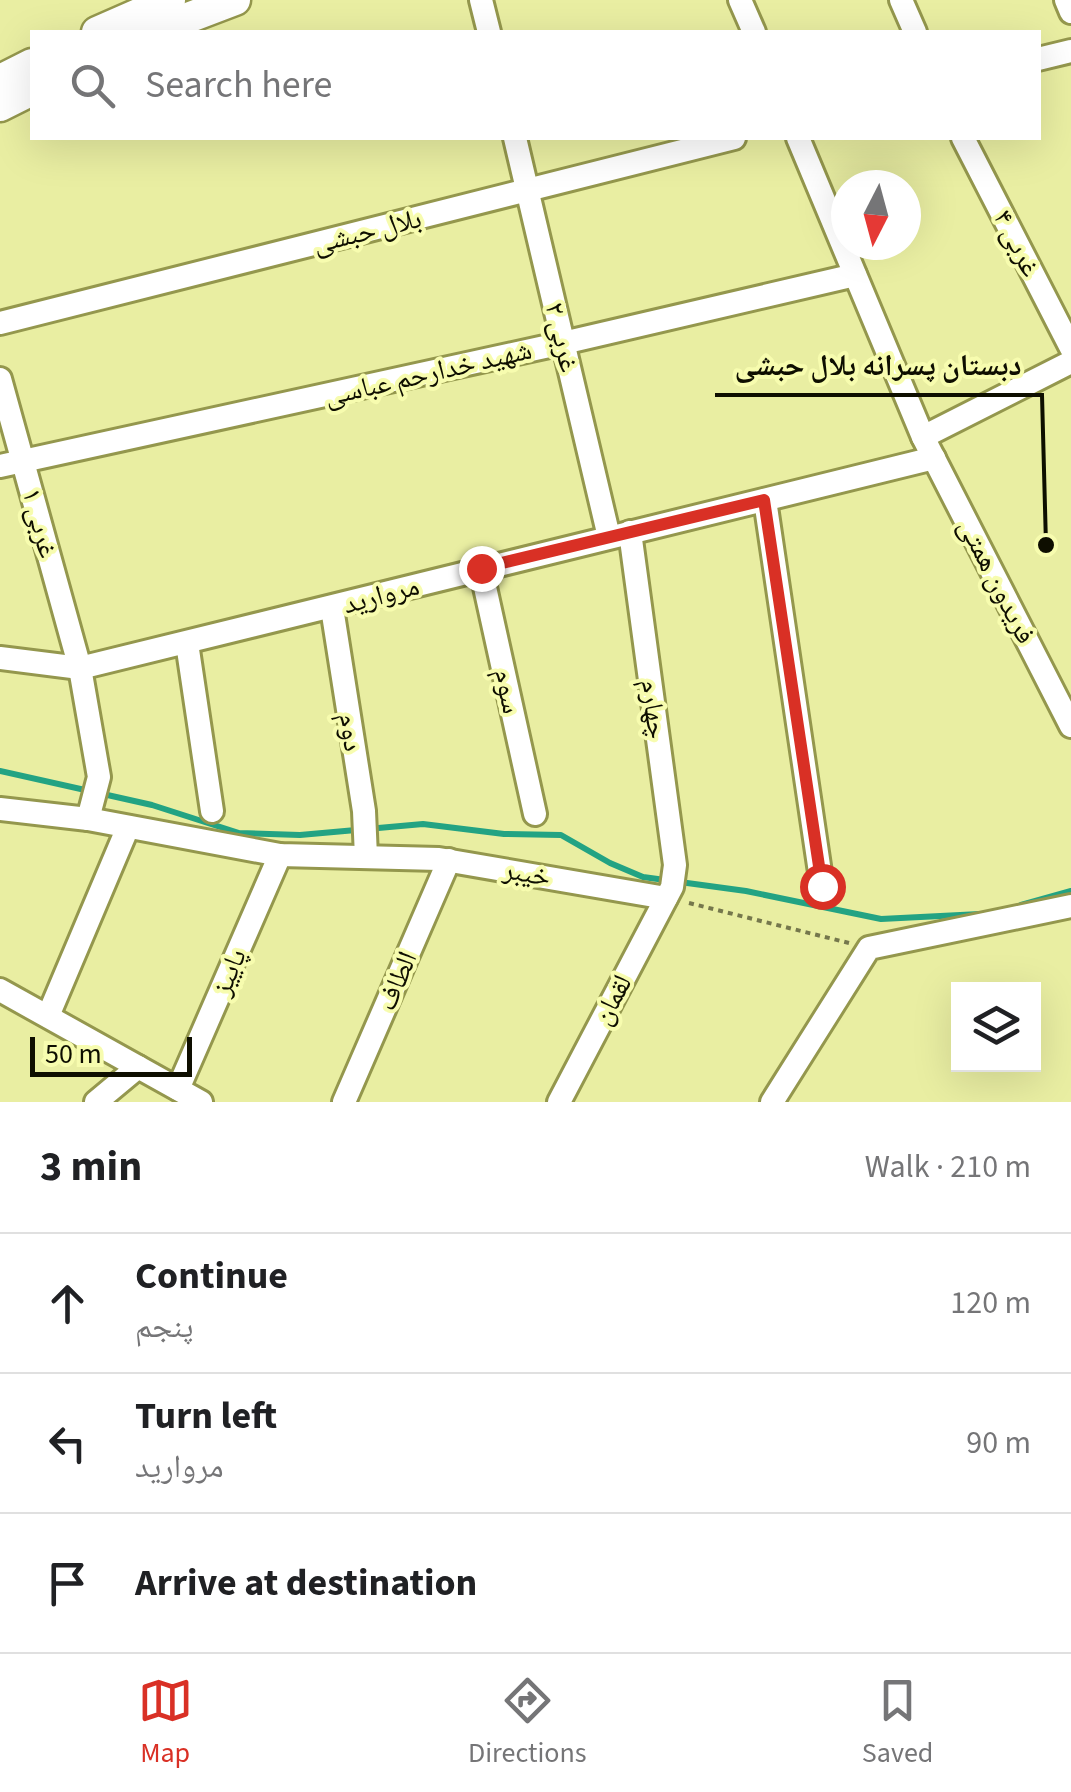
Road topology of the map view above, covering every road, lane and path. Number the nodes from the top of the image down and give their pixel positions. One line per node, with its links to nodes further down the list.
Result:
1 (170, 0): 8 (main road)
2 (234, 0): 9 (main road)
3 (481, 0): 10 (street)
4 (740, 0): 11 (street)
5 (901, 0): 12 (street)
6 (1066, 0): 7 (street)
7 (1071, 12)
8 (102, 30)
9 (157, 30)
10 (488, 30)
11 (753, 30)
12 (913, 30)
13 (1071, 51): 14 (street)
14 (1041, 59)
15 (30, 65): 16 (main road)
16 (0, 80)
17 (30, 91): 18 (main road)
18 (0, 106)
19 (516, 140): 23 (street, ۲ غربی)
20 (726, 140): 23 (street, بلال حبشی)
21 (799, 140): 24 (street, فریدون همتی)
22 (964, 140): 27 (street, ۴ غربی)
23 (529, 190): 25 (street, بلال حبشی); 26 (street, ۲ غربی)
24 (855, 274): 26 (street, شهید خدارحم عباسی); 30 (street, فریدون همتی)
25 (0, 323)
26 (564, 343): 32 (street, شهید خدارحم عباسی); 35 (street, ۲ غربی)
27 (1071, 348)
28 (1071, 362): 30 (street)
29 (0, 379): 32 (street, ۱ غربی)
30 (923, 437): 31 (street, فریدون همتی)
31 (934, 458): 34 (street, مروارید); 41 (street, فریدون همتی)
32 (24, 462): 33 (street, شهید خدارحم عباسی); 40 (street, ۱ غربی)
33 (0, 466)
34 (764, 500): 35 (street, مروارید); 51 (street)
35 (620, 535): 36 (street, مروارید); 50 (street, چهارم)
36 (481, 568): 37 (street, مروارید); 44 (street, سوم)
37 (332, 608): 38 (street, مروارید); 48 (street, دوم)
38 (187, 643): 40 (street, مروارید); 43 (street)
39 (0, 658): 40 (street, مروارید)
40 (80, 668): 45 (street, ۱ غربی)
41 (1071, 726)
42 (0, 809): 45 (street, خیبر)
43 (212, 810)
44 (535, 814)
45 (89, 816): 46 (street, خیبر)
46 (128, 827): 47 (street, خیبر); 55 (street)
47 (280, 855): 48 (street, خیبر); 57 (street, پاییز)
48 (366, 856): 49 (street, خیبر)
49 (448, 860): 50 (street, خیبر); 60 (street, الطاف)
50 (671, 883): 53 (path); 61 (street, لقمان)
51 (822, 886)
52 (1071, 906): 53 (street)
53 (868, 948): 62 (street)
54 (0, 990): 55 (street)
55 (48, 1016): 56 (street)
56 (138, 1067): 57 (street); 58 (street)
57 (178, 1089): 59 (street)
58 (96, 1102)
59 (201, 1102)
60 (344, 1102)
61 (558, 1102)
62 (772, 1102)

